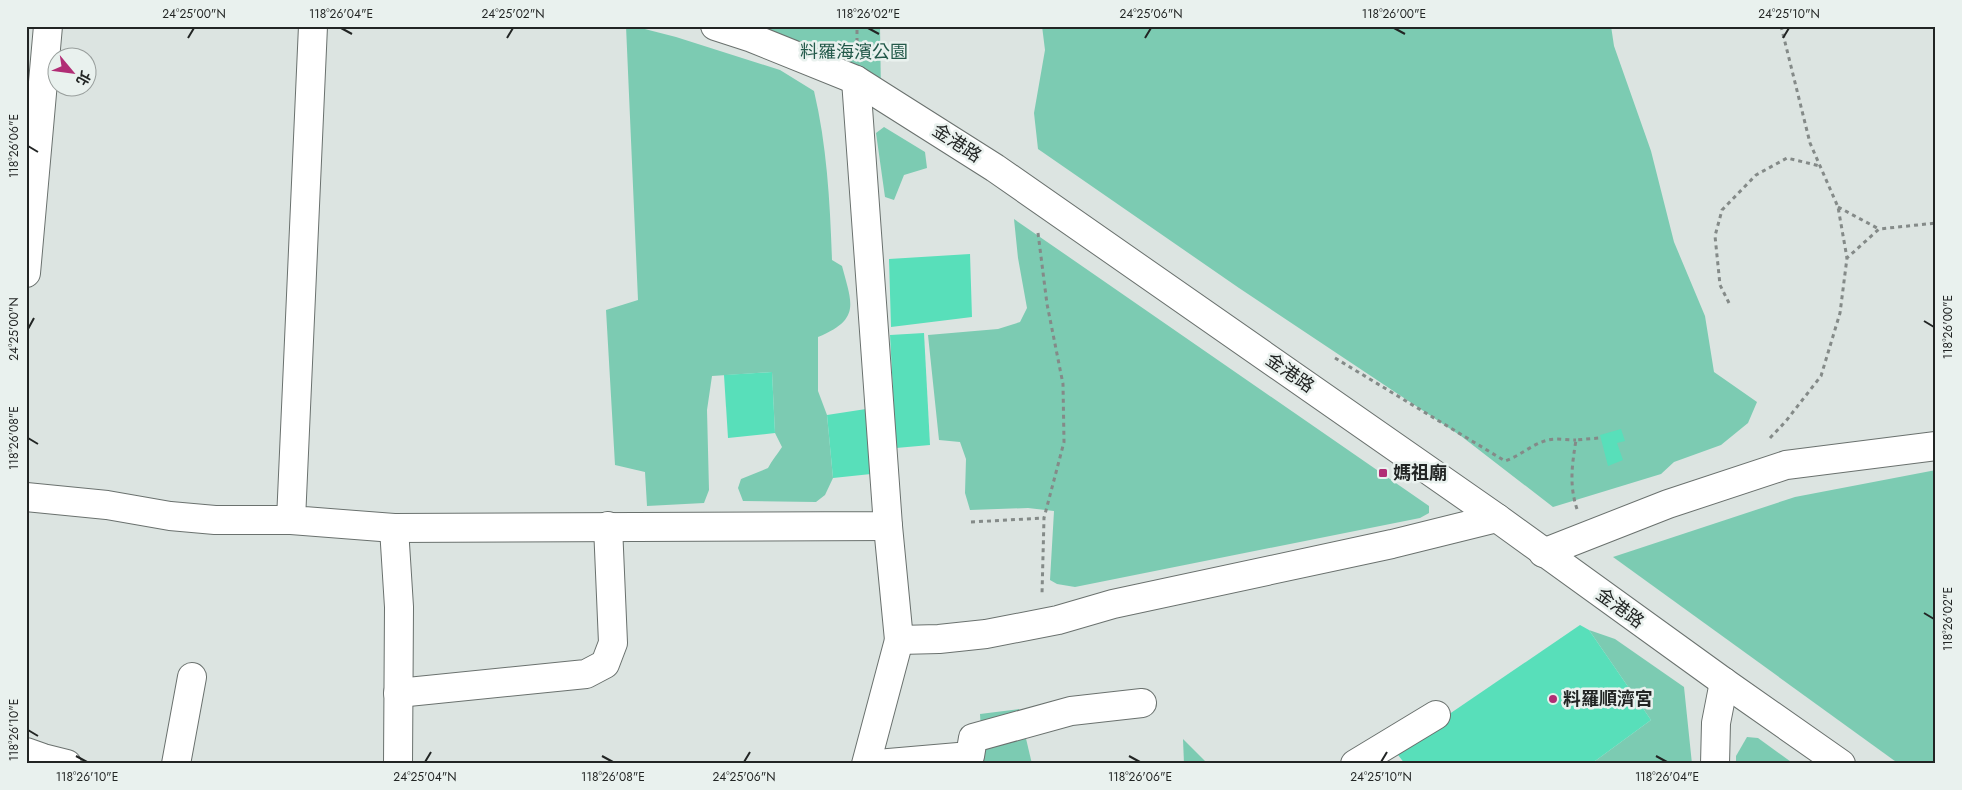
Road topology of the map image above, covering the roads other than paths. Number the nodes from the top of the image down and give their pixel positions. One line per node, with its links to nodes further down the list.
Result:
1 (48, 26): 5 (street)
2 (313, 26): 9 (street)
3 (715, 26): 4 (street, 金港路)
4 (856, 80): 8 (street, 金港路); 11 (street)
5 (26, 273)
6 (1936, 446): 13 (street)
7 (26, 497): 9 (street)
8 (1497, 518): 13 (street, 金港路); 14 (street)
9 (291, 520): 12 (street)
10 (608, 526): 11 (street); 12 (street); 17 (street)
11 (888, 526): 14 (street)
12 (394, 528): 17 (street)
13 (1543, 553): 16 (street, 金港路)
14 (899, 640): 24 (street)
15 (192, 677): 22 (street)
16 (1724, 682): 27 (street); 28 (street, 金港路)
17 (398, 693): 23 (street)
18 (1142, 703): 25 (street)
19 (1436, 715): 26 (street)
20 (26, 752): 21 (street)
21 (67, 764)
22 (176, 764)
23 (398, 764)
24 (866, 764)
25 (877, 764)
26 (1355, 764)
27 (1714, 764)
28 (1841, 764)

